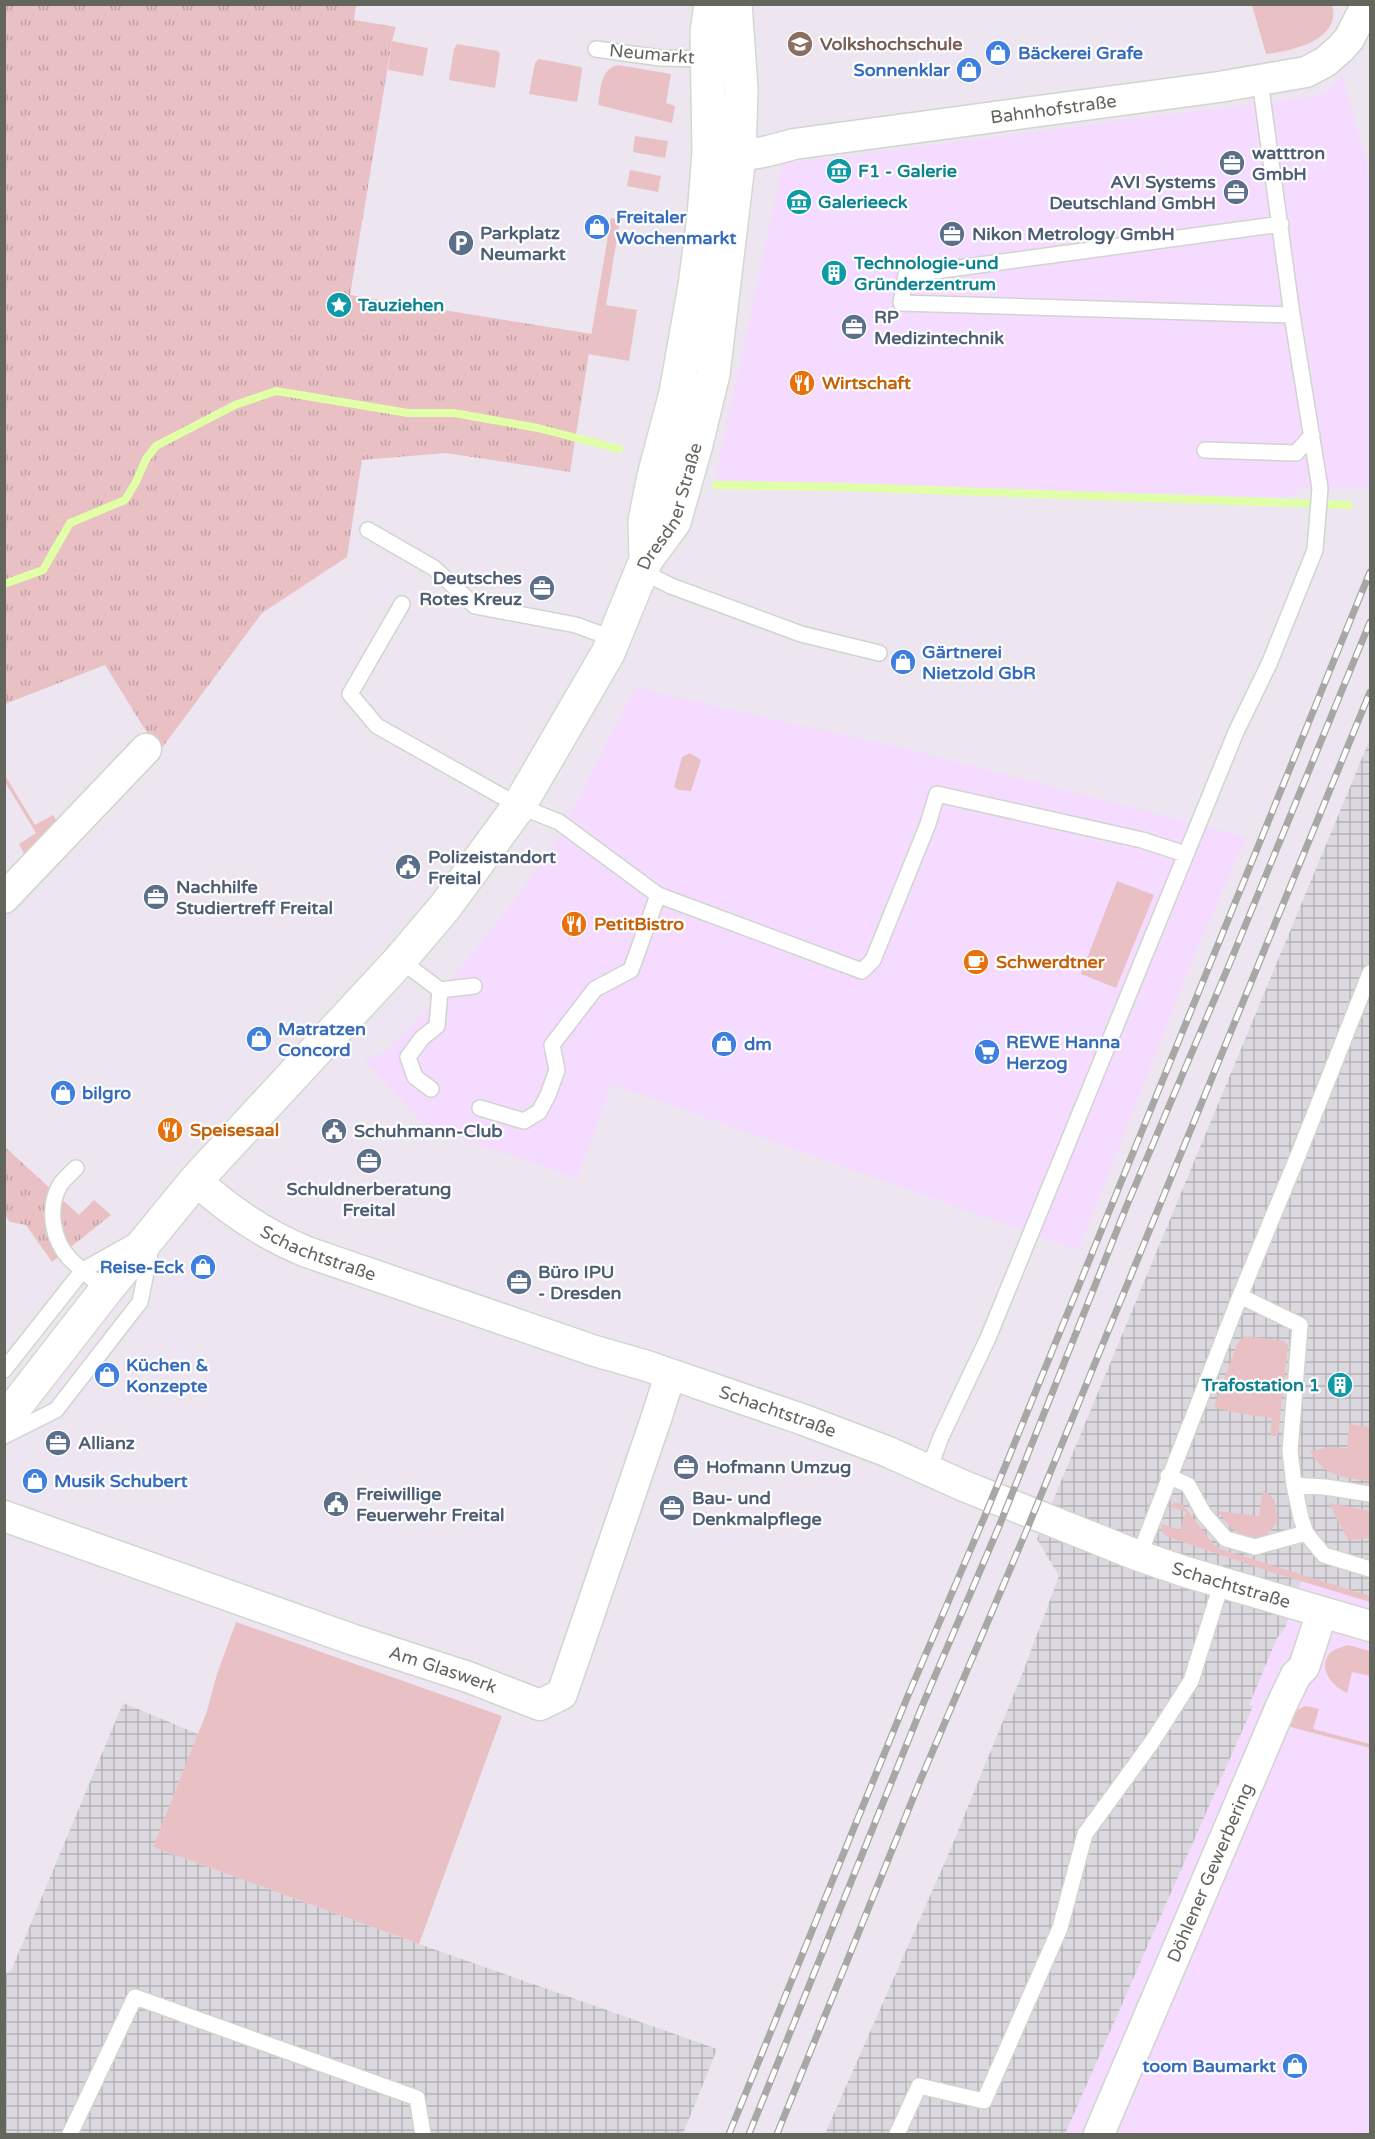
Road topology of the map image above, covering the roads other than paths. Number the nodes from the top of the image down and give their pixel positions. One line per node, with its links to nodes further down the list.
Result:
1 (711, 4): 5 (street, Dresdner Straße)
2 (735, 4): 7 (street, Dresdner Straße)
3 (1367, 4): 6 (street, Bahnhofstraße)
4 (596, 49): 5 (lane, Neumarkt)
5 (708, 59): 7 (street, Dresdner Straße)
6 (1260, 81): 7 (street, Bahnhofstraße); 8 (lane)
7 (724, 154): 13 (street, Dresdner Straße)
8 (1281, 224): 9 (lane); 9 (lane)
9 (1292, 315): 10 (lane)
10 (1312, 435): 11 (lane); 19 (lane)
11 (1205, 450)
12 (368, 530): 15 (lane)
13 (644, 566): 15 (street, Dresdner Straße); 16 (lane)
14 (402, 604): 18 (lane)
15 (614, 639): 18 (street, Dresdner Straße)
16 (879, 653)
17 (146, 749): 21 (street)
18 (519, 806): 20 (lane); 22 (street, Dresdner Straße)
19 (1185, 854): 20 (lane); 37 (lane)
20 (658, 895): 27 (lane)
21 (4, 898)
22 (400, 960): 25 (lane); 29 (street, Dresdner Straße)
23 (1371, 973): 32 (lane)
24 (474, 986): 25 (lane)
25 (440, 990): 26 (lane)
26 (431, 1089)
27 (480, 1108)
28 (76, 1168): 31 (lane)
29 (196, 1180): 30 (street, Dresdner Straße); 34 (street, Schachtstraße)
30 (154, 1230): 31 (street, Dresdner Straße); 36 (lane)
31 (94, 1280): 33 (lane); 35 (street, Dresdner Straße)
32 (1240, 1296): 38 (lane); 39 (lane)
33 (4, 1370)
34 (670, 1375): 37 (street, Schachtstraße); 41 (street, Am Glaswerk)
35 (4, 1421)
36 (4, 1436)
37 (929, 1469): 43 (street, Schachtstraße)
38 (1168, 1476): 42 (lane); 43 (lane)
39 (1294, 1485): 40 (lane); 42 (lane)
40 (1371, 1494)
41 (4, 1516)
42 (1306, 1533): 44 (lane)
43 (1139, 1556): 45 (street, Schachtstraße)
44 (1371, 1569)
45 (1222, 1582): 46 (street, Schachtstraße); 50 (lane)
46 (1322, 1612): 47 (street, Schachtstraße); 51 (street, Döhlener Gewerbering)
47 (1371, 1626)
48 (70, 2134): 49 (lane)
49 (423, 2134)
50 (897, 2134)
51 (1099, 2134)

